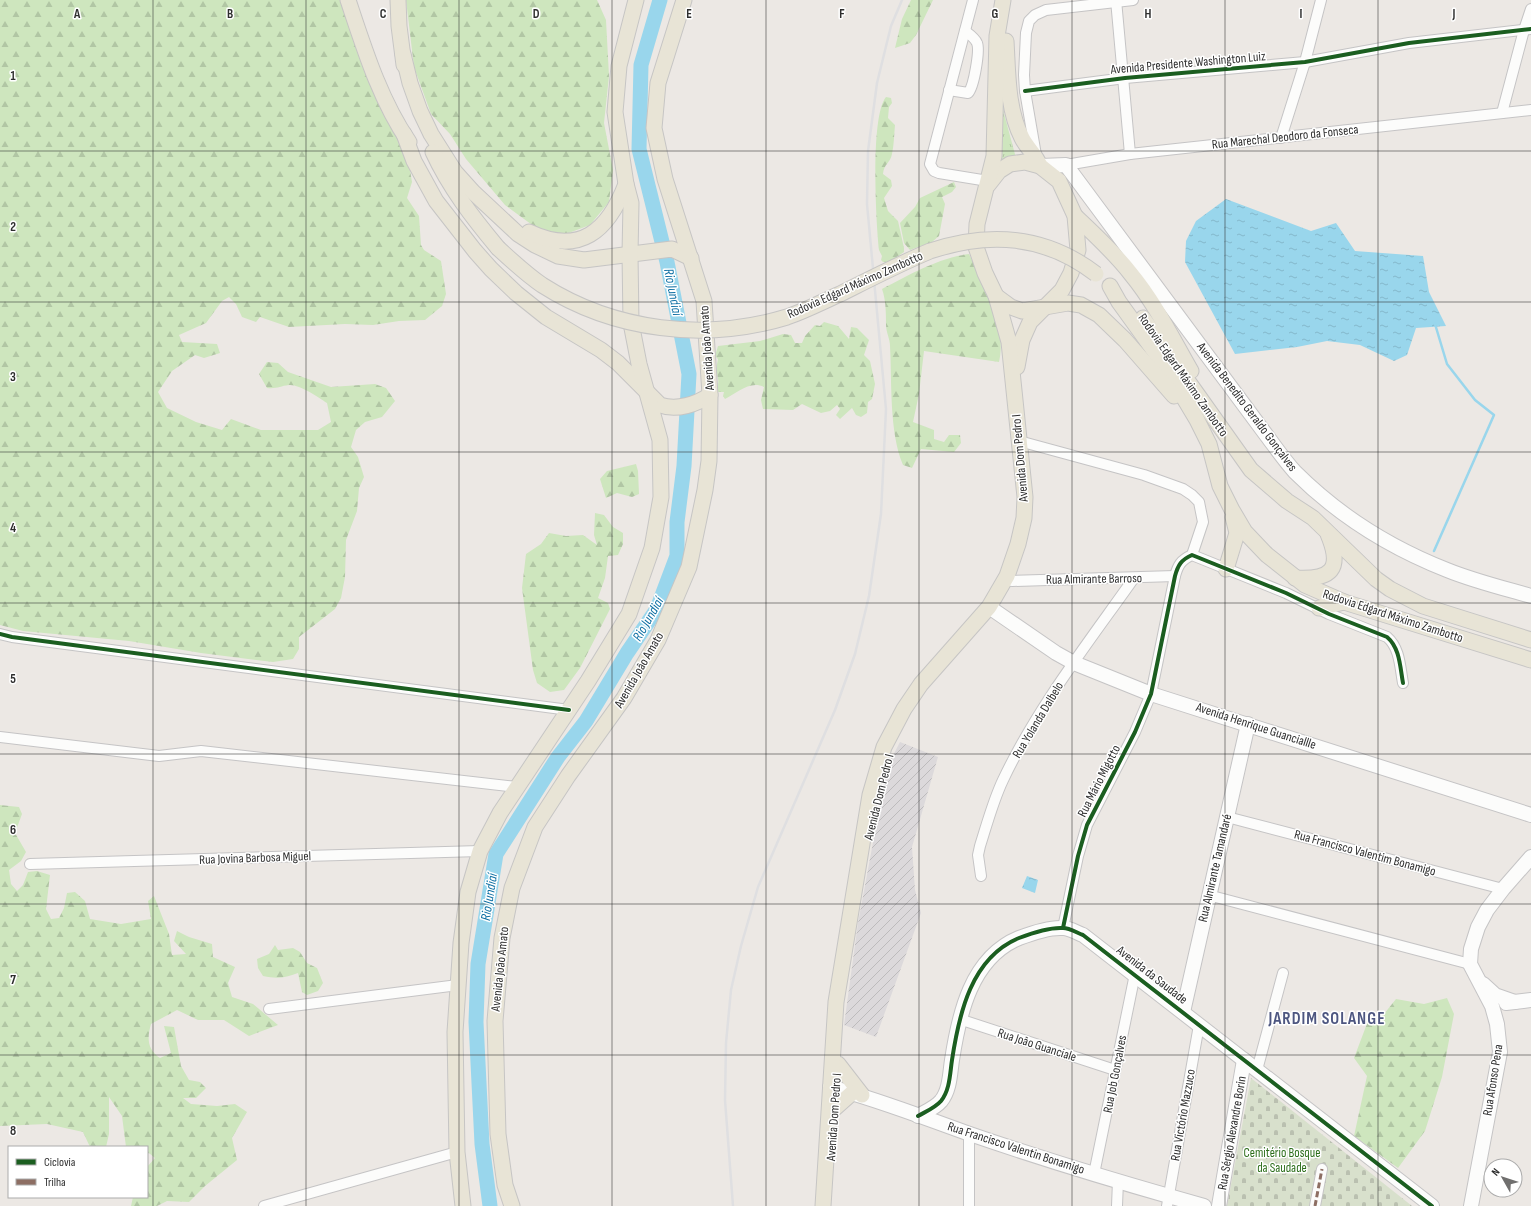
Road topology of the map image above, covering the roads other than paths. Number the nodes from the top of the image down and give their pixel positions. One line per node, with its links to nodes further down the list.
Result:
1 (348, 0): 21 (main road, Rodovia Edgard Máximo Zambotto)
2 (398, 0): 14 (main road, Rodovia Edgard Máximo Zambotto)
3 (636, 0): 26 (main road)
4 (684, 0): 32 (main road, Avenida João Amato)
5 (973, 0): 13 (street)
6 (1133, 0): 8 (street)
7 (1321, 0): 15 (street)
8 (1117, 1): 9 (street); 16 (street)
9 (1057, 4): 18 (street)
10 (1003, 5): 24 (main road); 27 (main road)
11 (1531, 9): 12 (street)
12 (1527, 30): 15 (street, Avenida Presidente Washington Luiz); 20 (street)
13 (966, 31): 17 (street); 17 (street)
14 (403, 54): 29 (main road); 30 (main road, Rodovia Edgard Máximo Zambotto)
15 (1305, 62): 16 (street, Avenida Presidente Washington Luiz); 22 (street)
16 (1125, 78): 18 (street, Avenida Presidente Washington Luiz); 23 (street)
17 (949, 90): 27 (street)
18 (1025, 90): 24 (street)
19 (1531, 110): 20 (street, Rua Marechal Deodoro da Fonseca)
20 (1502, 113): 22 (street, Rua Marechal Deodoro da Fonseca)
21 (404, 134): 30 (main road, Rodovia Edgard Máximo Zambotto); 36 (main road)
22 (1281, 138): 23 (street, Rua Marechal Deodoro da Fonseca)
23 (1130, 154): 25 (street, Rua Marechal Deodoro da Fonseca)
24 (1038, 161): 25 (street, Rua Marechal Deodoro da Fonseca); 27 (main road); 28 (main road)
25 (1066, 165): 50 (street, Avenida Benedito Geraldo Gonçalves)
26 (626, 184): 29 (main road); 31 (main road)
27 (988, 184): 34 (main road)
28 (1075, 216): 35 (main road); 39 (main road)
29 (505, 221): 31 (main road)
30 (476, 222): 33 (main road, Rodovia Edgard Máximo Zambotto, bridge)
31 (636, 253): 32 (main road); 36 (main road)
32 (690, 258): 37 (main road, Avenida João Amato)
33 (1110, 286): 39 (main road, Rodovia Edgard Máximo Zambotto); 41 (main road, Rodovia Edgard Máximo Zambotto)
34 (996, 296): 35 (main road); 38 (main road)
35 (1048, 305): 38 (main road); 41 (main road)
36 (647, 393): 37 (main road); 60 (main road)
37 (710, 395): 101 (main road, Avenida João Amato)
38 (1018, 405): 40 (main road, Avenida Dom Pedro I)
39 (1213, 415): 43 (main road, Rodovia Edgard Máximo Zambotto)
40 (1022, 441): 44 (street); 49 (main road, Avenida Dom Pedro I); 52 (main road, Avenida Dom Pedro I)
41 (1216, 472): 42 (main road, Rodovia Edgard Máximo Zambotto)
42 (1232, 510): 45 (main road); 48 (main road, Rodovia Edgard Máximo Zambotto)
43 (1326, 530): 48 (main road); 55 (main road, Rodovia Edgard Máximo Zambotto)
44 (1192, 555): 45 (street); 46 (street, Rua Mário Migotto)
45 (1226, 569): 53 (street)
46 (1175, 576): 47 (street, Rua Almirante Barroso); 59 (street, Rua Mário Migotto)
47 (1134, 578): 49 (street, Rua Almirante Barroso); 57 (street, Rua Yolanda Dalbelo)
48 (1294, 578): 51 (main road, Rodovia Edgard Máximo Zambotto)
49 (1012, 581): 52 (main road, Avenida Dom Pedro I)
50 (1531, 596)
51 (1344, 602): 53 (main road); 56 (main road, Rodovia Edgard Máximo Zambotto)
52 (991, 608): 57 (street, Avenida Henrique Guanciallle); 86 (main road, Avenida Dom Pedro I); 89 (main road, Avenida Dom Pedro I)
53 (1319, 608): 58 (street)
54 (0, 634): 60 (street)
55 (1531, 640)
56 (1531, 660)
57 (1074, 663): 59 (street, Avenida Henrique Guanciallle); 69 (street, Rua Yolanda Dalbelo)
58 (1403, 683)
59 (1151, 694): 61 (street, Avenida Henrique Guanciallle); 72 (street, Rua Mário Migotto)
60 (569, 710): 63 (main road)
61 (1248, 724): 64 (street, Avenida Henrique Guanciallle); 65 (street, Rua Almirante Tamandaré)
62 (0, 737): 63 (street)
63 (517, 787): 66 (main road)
64 (1531, 815)
65 (1227, 817): 70 (street, Rua Francisco Valentim Bonamigo); 71 (street, Rua Almirante Tamandaré)
66 (480, 851): 68 (street, Rua Jovina Barbosa Miguel); 77 (main road)
67 (1531, 857): 70 (street)
68 (30, 864)
69 (981, 876)
70 (1503, 889): 73 (street)
71 (1208, 895): 73 (street); 82 (street, Rua Almirante Tamandaré)
72 (1064, 928): 75 (street, Avenida da Saudade); 83 (street, Avenida da Saudade)
73 (1470, 964): 76 (street, Rua Afonso Pena)
74 (1283, 973): 88 (street)
75 (1135, 974): 82 (street, Avenida da Saudade); 87 (street, Rua Job Gonçalves)
76 (1477, 978): 79 (street); 80 (street, Rua Afonso Pena)
77 (458, 985): 81 (street); 94 (main road)
78 (1531, 1000): 79 (street)
79 (1515, 1002): 80 (street)
80 (1492, 1006): 110 (street, Rua Afonso Pena)
81 (269, 1009)
82 (1183, 1012): 84 (street, Avenida da Saudade)
83 (959, 1019): 87 (street, Rua João Guanciale); 92 (street, Avenida da Saudade)
84 (1199, 1025): 85 (street, Avenida da Saudade); 98 (street, Rua Victório Mazzuco)
85 (1244, 1060): 88 (street, Avenida da Saudade); 107 (street, Rua Sérgio Alexandre Borin)
86 (838, 1064): 89 (main road, Avenida Dom Pedro I); 90 (main road)
87 (1115, 1070): 96 (street, Rua Job Gonçalves)
88 (1257, 1070): 109 (street, Avenida da Saudade)
89 (832, 1088): 90 (street, Rua Francisco Valentin Bonamigo); 91 (main road, Avenida Dom Pedro I); 102 (main road, Avenida Dom Pedro I)
90 (857, 1094): 91 (main road); 92 (street, Rua Francisco Valentin Bonamigo)
91 (834, 1109): 103 (main road, Avenida Dom Pedro I)
92 (918, 1116): 93 (street, Rua Francisco Valentin Bonamigo)
93 (969, 1134): 96 (street, Rua Francisco Valentin Bonamigo); 104 (street)
94 (457, 1152): 99 (street); 100 (main road)
95 (1322, 1169): 108 (street)
96 (1094, 1174): 97 (street, Rua Francisco Valentin Bonamigo)
97 (1118, 1181): 98 (street, Rua Francisco Valentin Bonamigo); 105 (street)
98 (1168, 1201): 106 (street, Rua Francisco Valentin Bonamigo)
99 (264, 1206)
100 (463, 1206)
101 (512, 1206)
102 (823, 1206)
103 (828, 1206)
104 (969, 1206)
105 (1117, 1206)
106 (1204, 1206)
107 (1219, 1206)
108 (1315, 1206)
109 (1432, 1206)
110 (1471, 1206)

